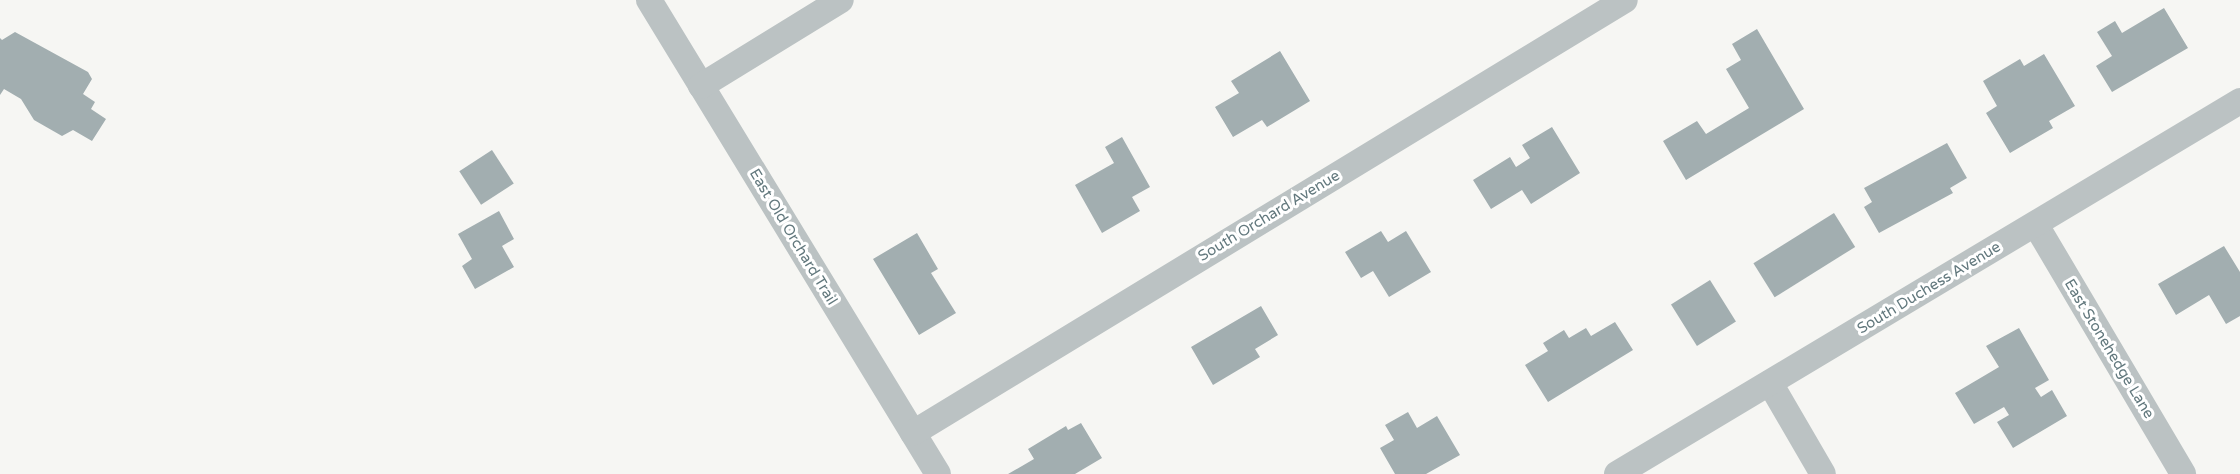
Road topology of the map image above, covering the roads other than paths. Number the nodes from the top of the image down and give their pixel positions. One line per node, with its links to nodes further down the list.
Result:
1 (649, 0): 4 (street, East Old Orchard Trail)
2 (841, 0): 4 (street)
3 (1625, 0): 8 (street, South Orchard Avenue)
4 (701, 86): 8 (street, East Old Orchard Trail)
5 (2240, 101): 6 (street, South Duchess Avenue)
6 (2036, 225): 7 (street, South Duchess Avenue); 12 (street, East Stonehedge Lane)
7 (1770, 383): 10 (street, South Duchess Avenue); 11 (street)
8 (913, 433): 9 (street, East Old Orchard Trail)
9 (938, 474)
10 (1617, 474)
11 (1823, 474)
12 (2183, 474)

